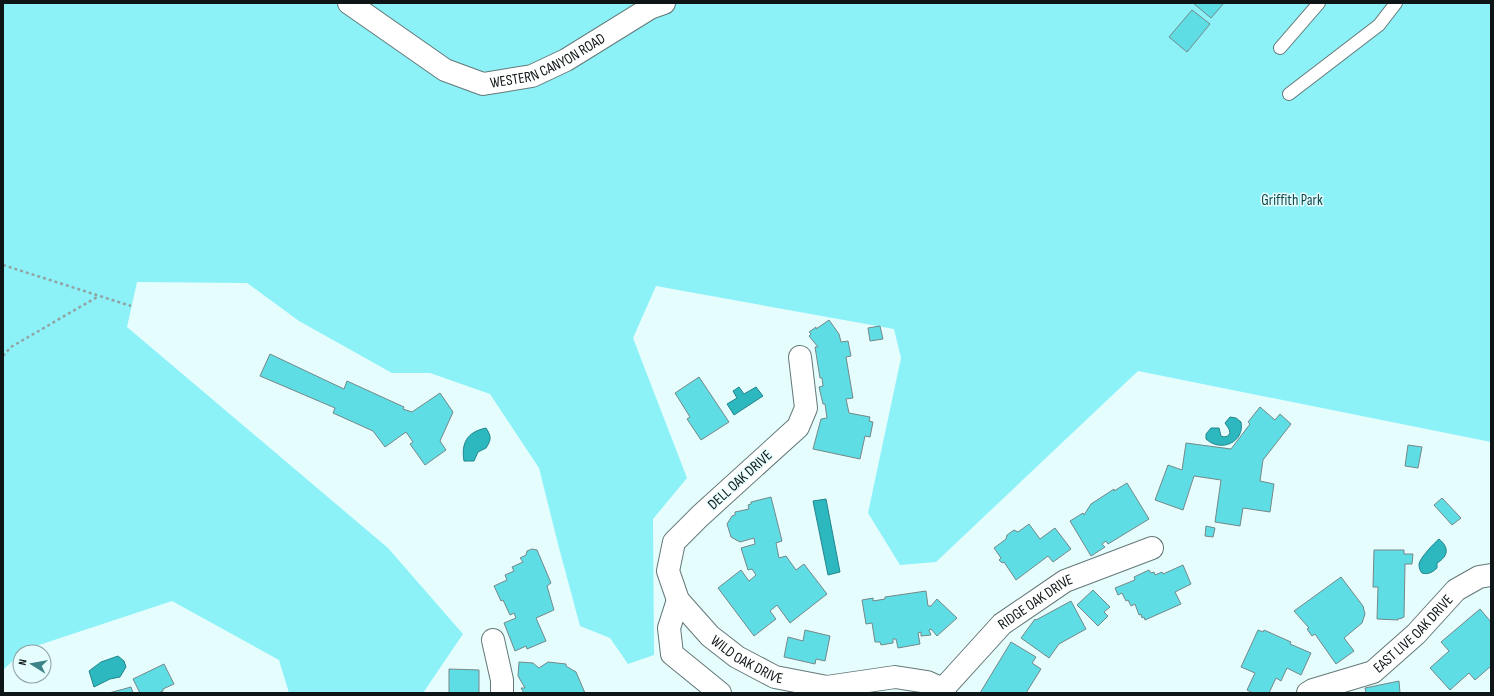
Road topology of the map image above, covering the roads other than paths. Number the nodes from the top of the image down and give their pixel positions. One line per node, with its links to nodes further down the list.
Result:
1 (349, 3): 2 (street, WESTERN CANYON ROAD)
2 (664, 3)
3 (1319, 3): 5 (lane)
4 (1396, 3): 6 (lane)
5 (1280, 48)
6 (1289, 94)
7 (800, 357): 10 (street, DELL OAK DRIVE)
8 (1152, 548): 12 (street, RIDGE OAK DRIVE)
9 (1491, 575): 15 (street, EAST LIVE OAK DRIVE)
10 (678, 600): 12 (street, WILD OAK DRIVE); 14 (street)
11 (493, 640): 13 (street)
12 (944, 691)
13 (502, 693)
14 (720, 693)
15 (1308, 693)

